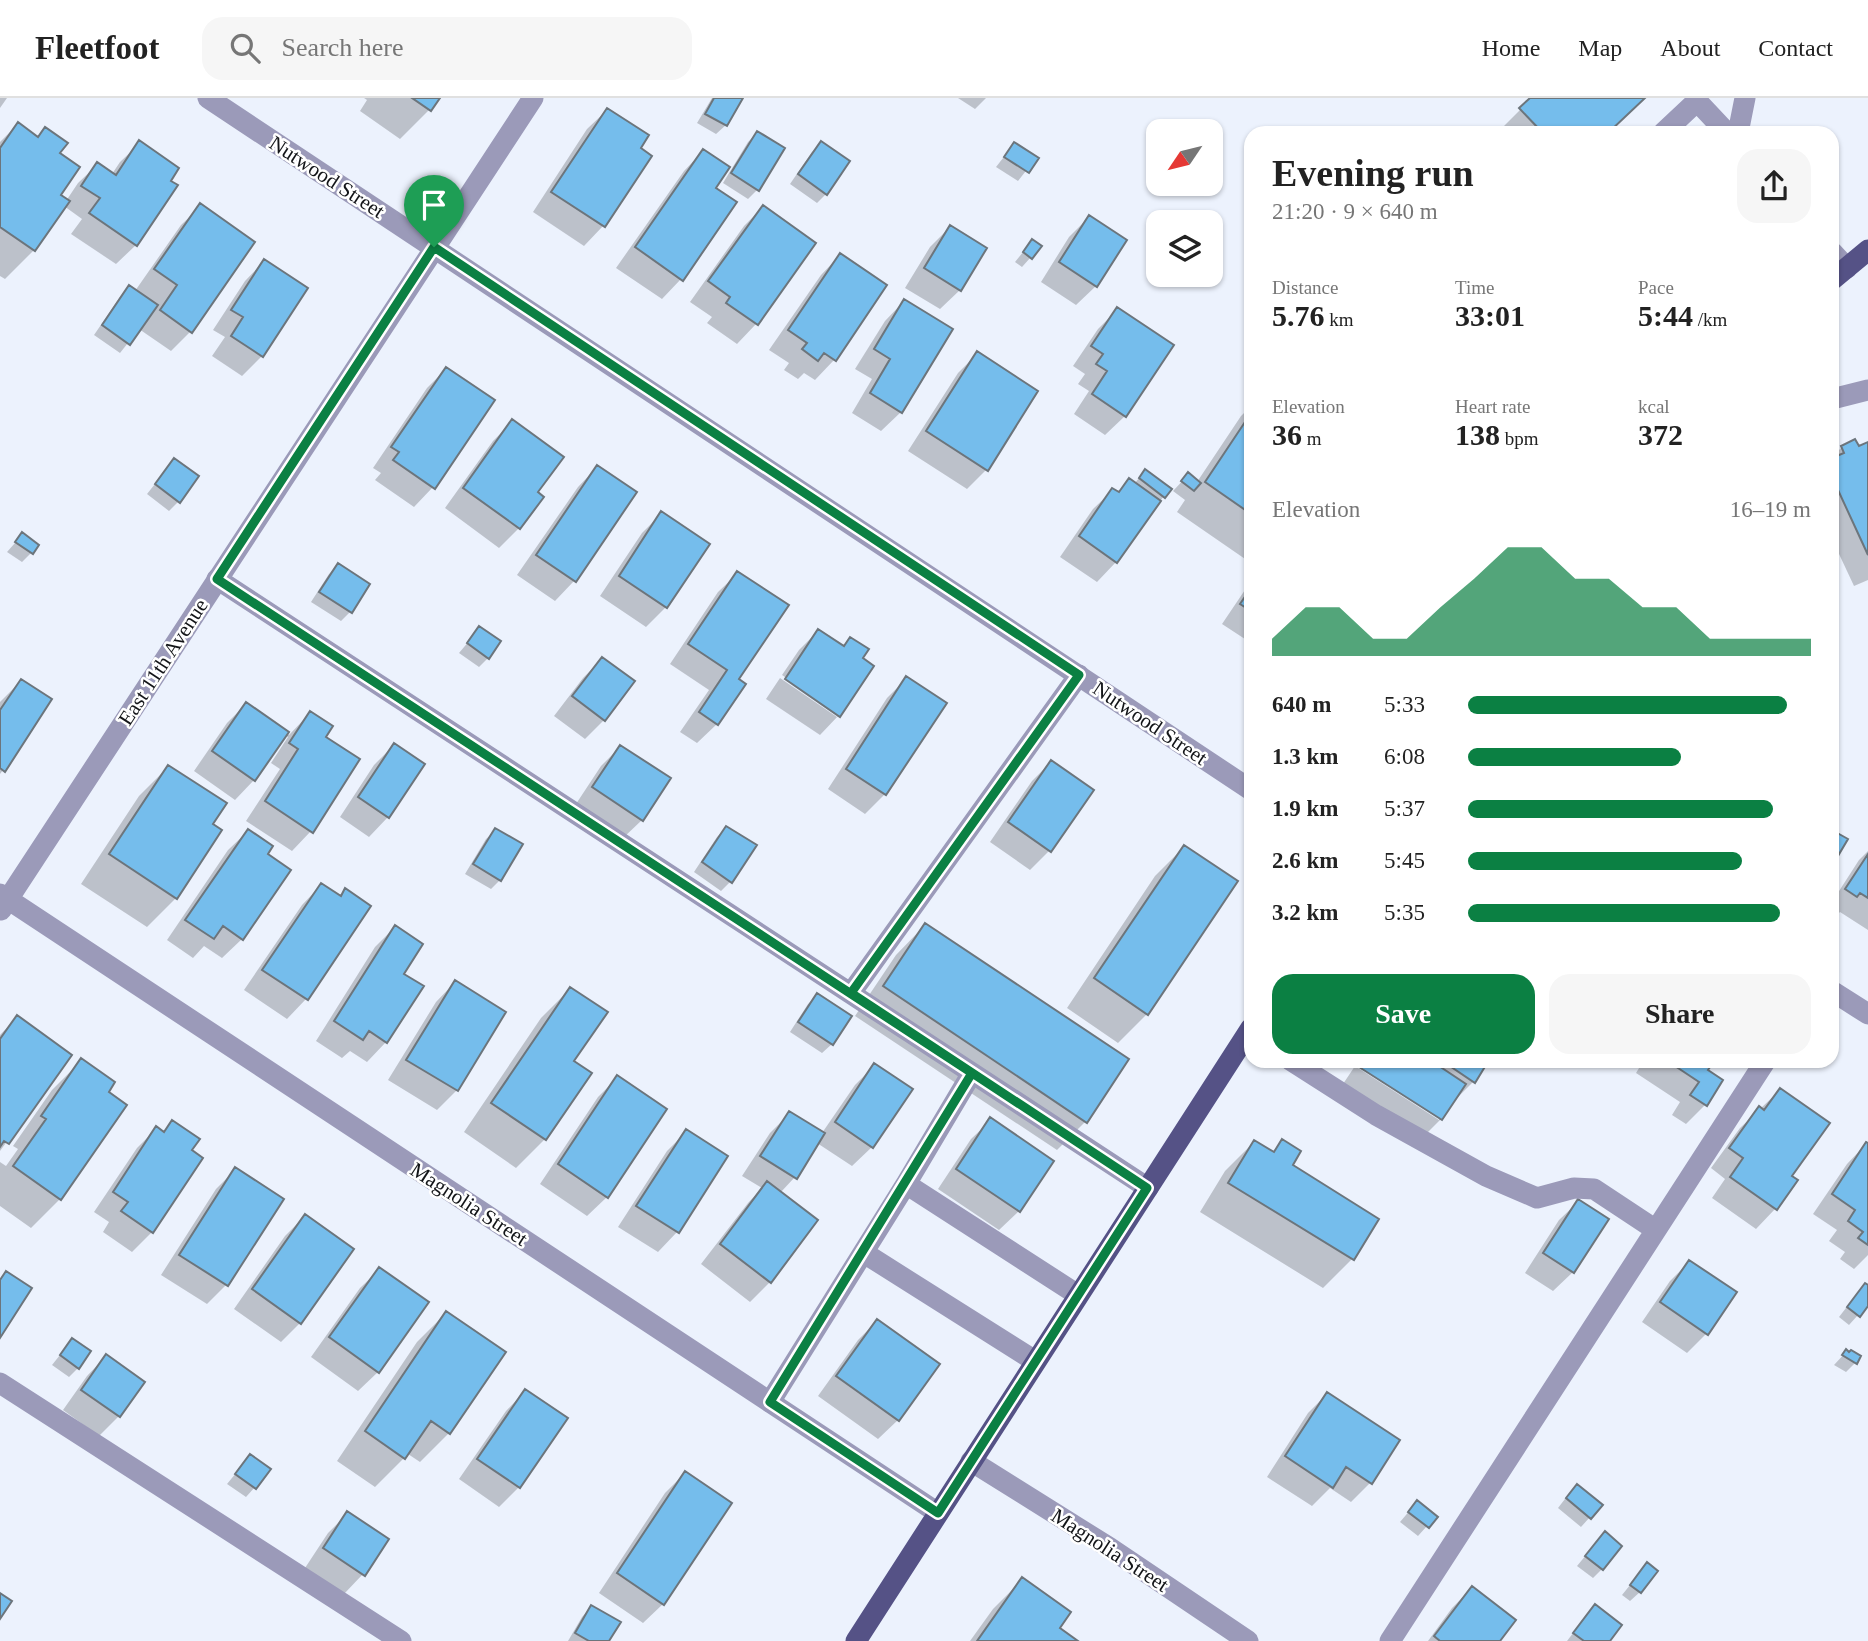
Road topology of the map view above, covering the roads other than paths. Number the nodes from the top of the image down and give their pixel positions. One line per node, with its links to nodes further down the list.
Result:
1 (208, 98): 7 (street, Nutwood Street)
2 (533, 98): 7 (street, East 11th Avenue)
3 (1745, 98): 6 (street)
4 (1670, 126): 5 (street)
5 (1720, 126)
6 (1739, 126)
7 (434, 247): 12 (street, East 11th Avenue); 13 (street, Nutwood Street)
8 (1868, 250): 9 (main road)
9 (1840, 274)
10 (1868, 390): 11 (street)
11 (1839, 397)
12 (217, 579): 15 (street, East 11th Avenue); 16 (street)
13 (1079, 675): 14 (street, Nutwood Street); 16 (street)
14 (1244, 785)
15 (3, 902): 30 (street, Magnolia Street)
16 (851, 993): 22 (street)
17 (1839, 995): 18 (street)
18 (1868, 1014)
19 (1244, 1041): 24 (main road)
20 (1303, 1068): 25 (street)
21 (1761, 1068): 25 (street)
22 (972, 1073): 23 (street); 24 (street)
23 (906, 1184): 26 (street); 27 (street)
24 (1147, 1188): 27 (main road)
25 (1656, 1230): 36 (street)
26 (864, 1253): 28 (street); 30 (street)
27 (1078, 1295): 28 (main road)
28 (1035, 1361): 31 (main road)
29 (0, 1383): 33 (street)
30 (770, 1402): 32 (street, Magnolia Street)
31 (971, 1461): 32 (main road); 35 (street, Magnolia Street)
32 (938, 1513): 34 (main road)
33 (401, 1641)
34 (856, 1641)
35 (1248, 1641)
36 (1390, 1641)

